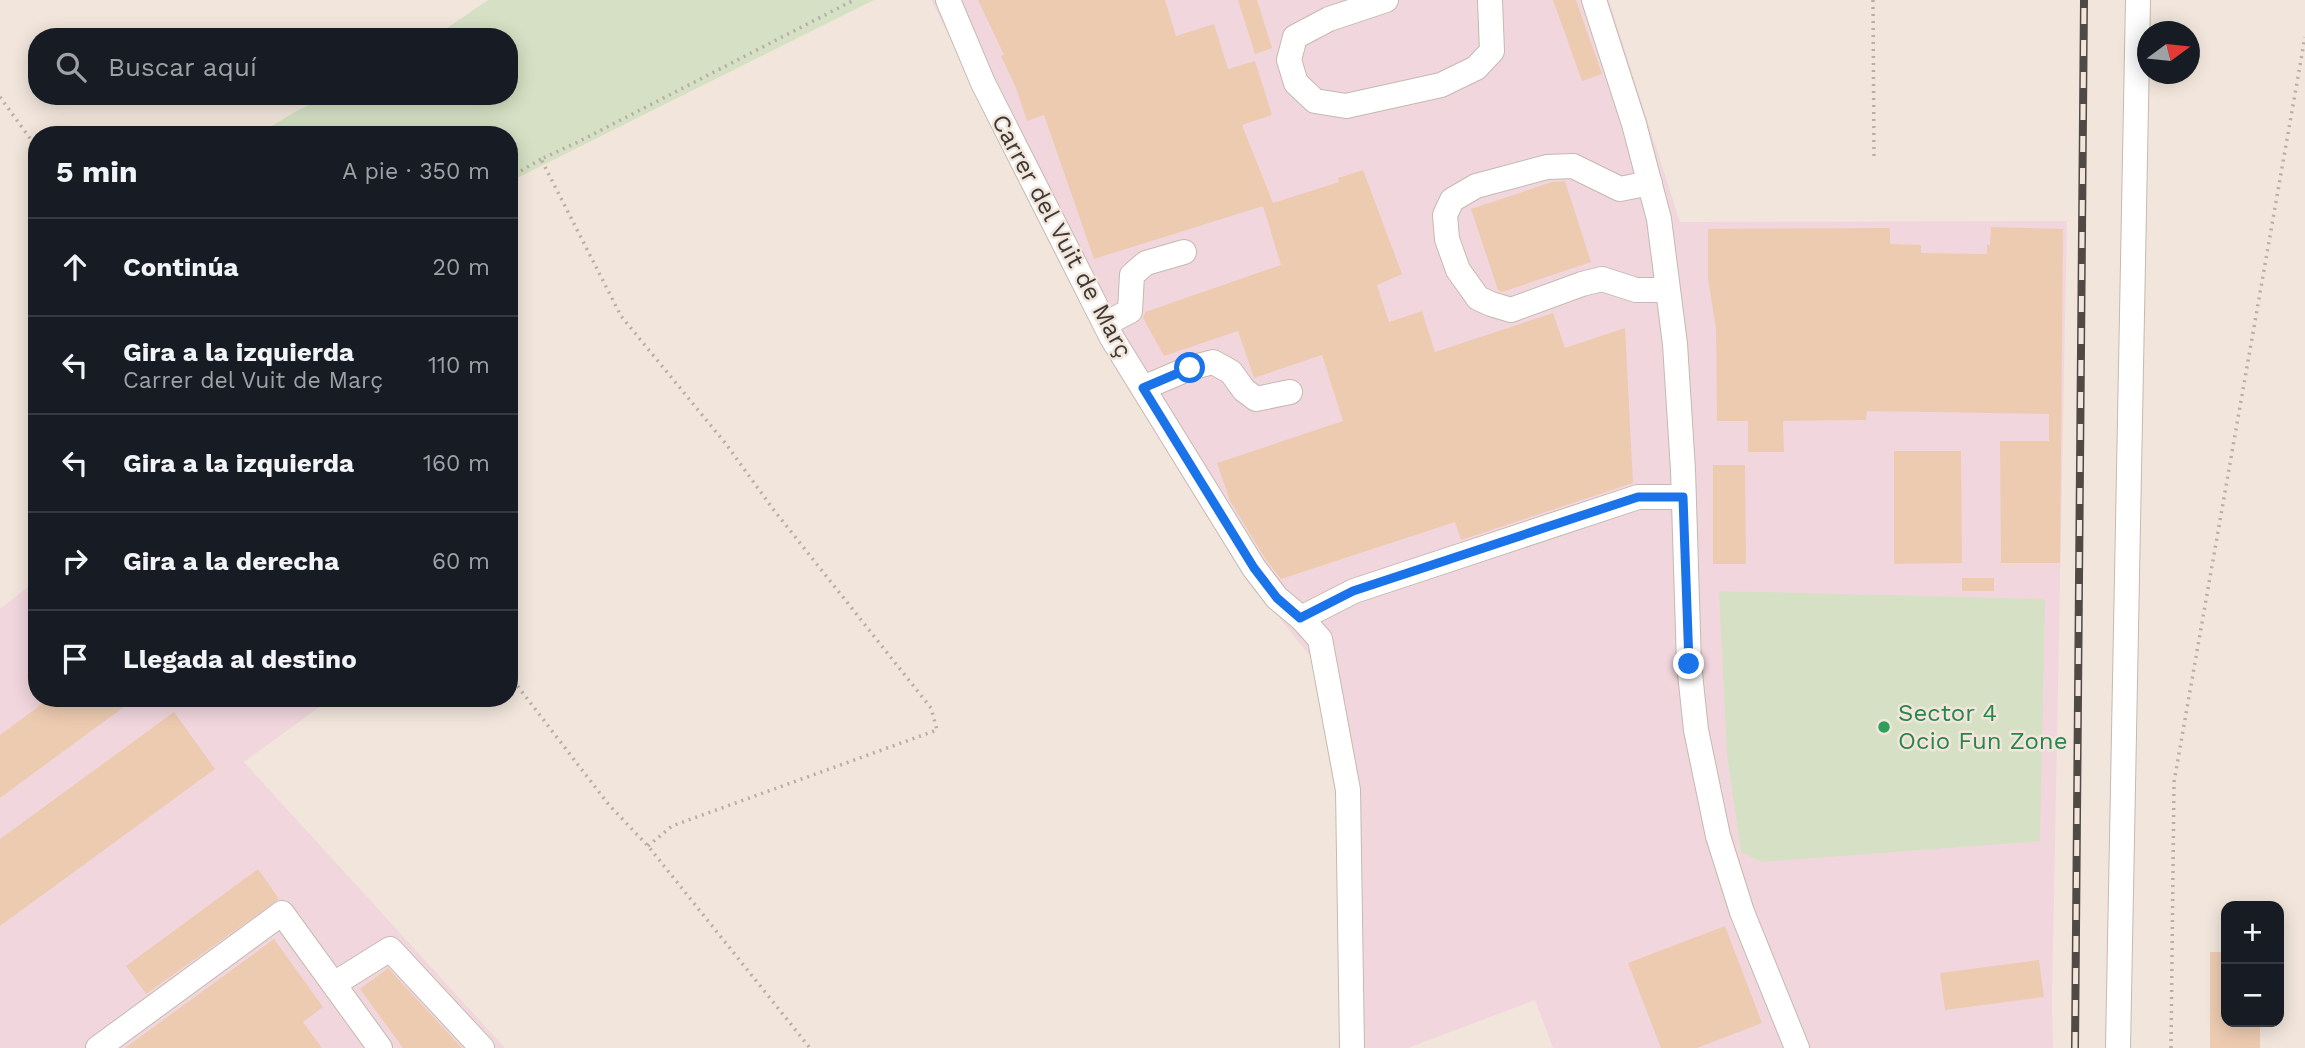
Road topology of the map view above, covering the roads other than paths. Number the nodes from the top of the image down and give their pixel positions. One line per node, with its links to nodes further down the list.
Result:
1 (948, 0): 9 (street, Carrer del Vuit de Març)
2 (1386, 0): 3 (street)
3 (1490, 0)
4 (1594, 0): 6 (street)
5 (2138, 0): 20 (street)
6 (1650, 183): 8 (street); 8 (street)
7 (1184, 252): 9 (street)
8 (1668, 290): 12 (street)
9 (1105, 324): 10 (street, Carrer del Vuit de Març)
10 (1143, 388): 11 (street); 13 (street, Carrer del Vuit de Març)
11 (1290, 392)
12 (1683, 497): 13 (street); 19 (street)
13 (1300, 618): 18 (street, Carrer del Vuit de Març)
14 (334, 984): 15 (street); 16 (street); 17 (street)
15 (370, 1045)
16 (98, 1048)
17 (482, 1048)
18 (1352, 1048)
19 (1797, 1048)
20 (2118, 1048)

